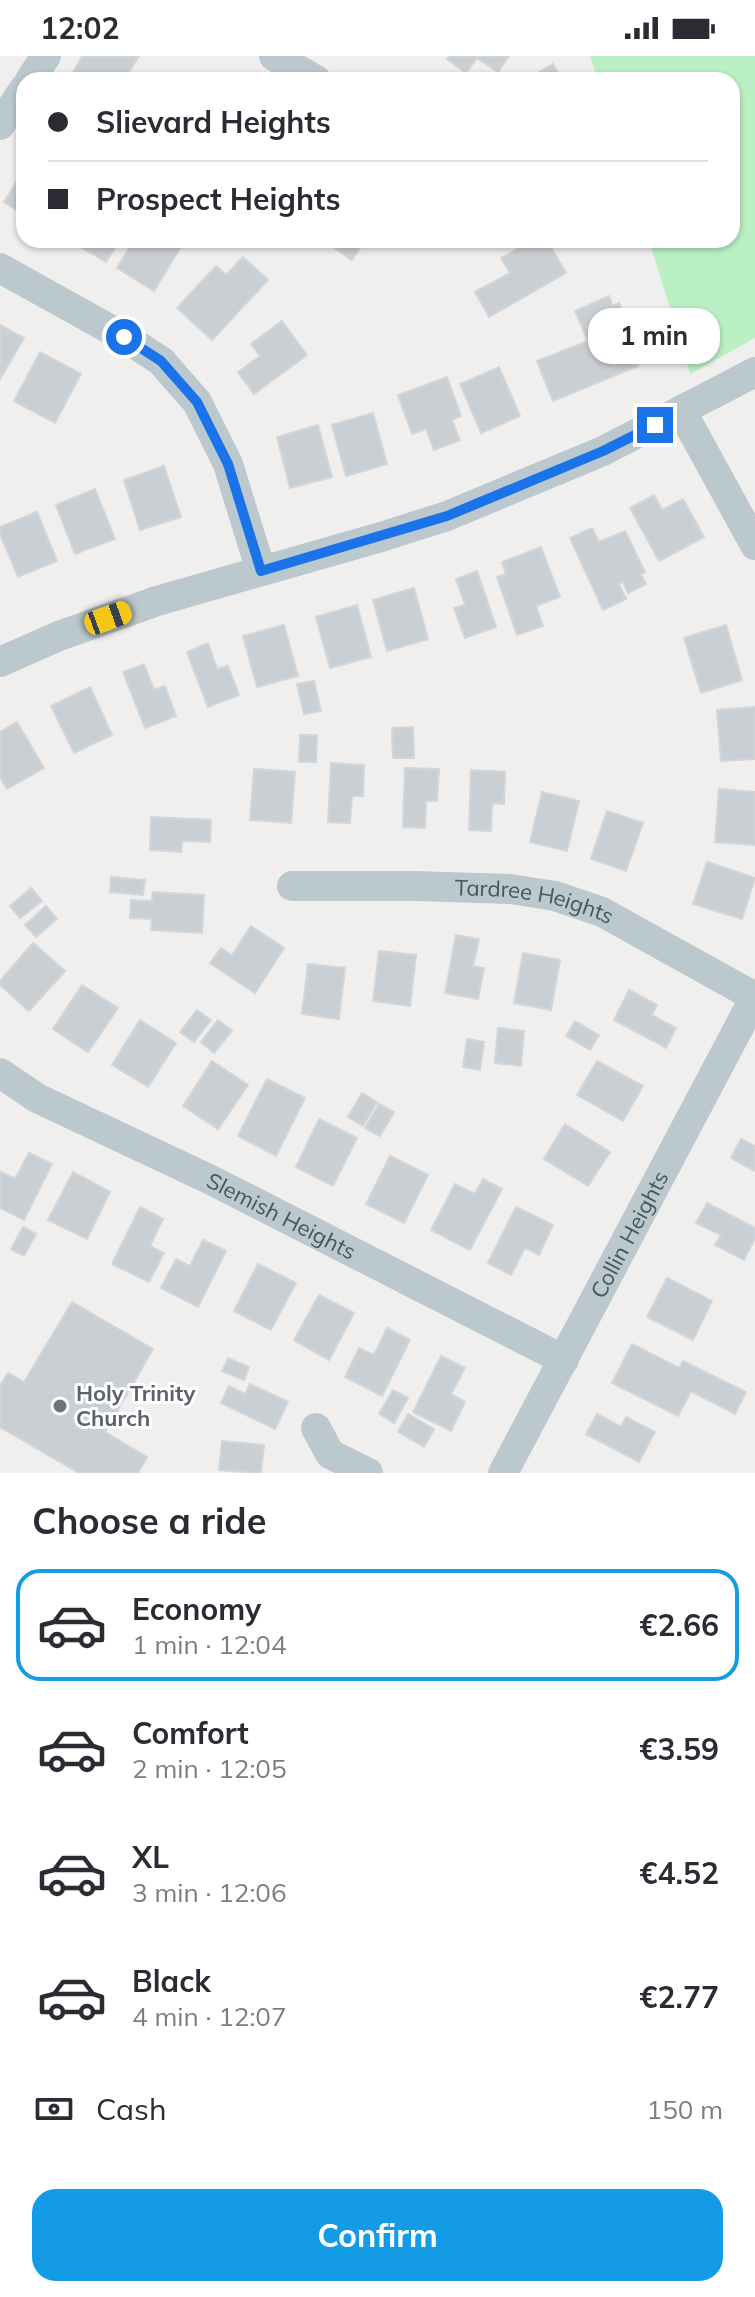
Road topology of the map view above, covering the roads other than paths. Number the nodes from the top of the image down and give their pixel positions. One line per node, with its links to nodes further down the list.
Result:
1 (274, 56): 2 (street)
2 (302, 72)
3 (16, 101): 4 (street)
4 (0, 125)
5 (0, 268): 9 (street)
6 (755, 372): 7 (street)
7 (682, 412): 8 (street); 9 (street)
8 (755, 545)
9 (261, 571): 10 (street)
10 (0, 662)
11 (292, 886): 12 (street, Tardree Heights)
12 (755, 997): 14 (street, Collin Heights)
13 (0, 1073): 14 (street, Slemish Heights)
14 (564, 1360): 17 (street, Collin Heights)
15 (319, 1452): 16 (street)
16 (368, 1473)
17 (503, 1473)

